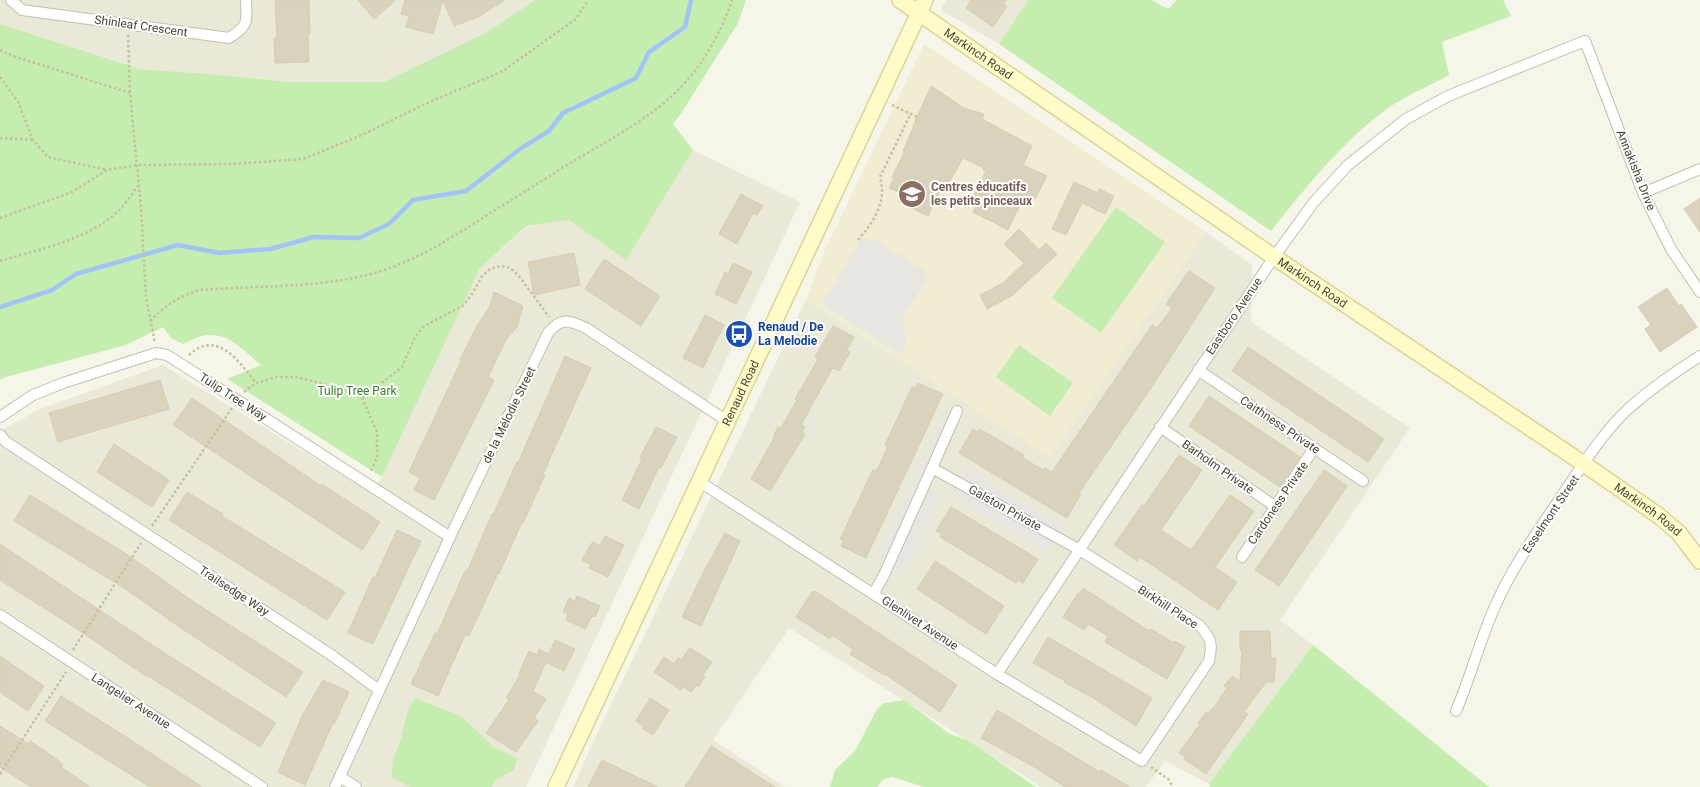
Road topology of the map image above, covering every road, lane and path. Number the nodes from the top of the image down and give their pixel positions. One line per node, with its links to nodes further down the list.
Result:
1 (11, 0): 7 (street, Shinleaf Crescent)
2 (246, 0): 7 (street, Shinleaf Crescent)
3 (588, 0): 17 (path)
4 (732, 0): 28 (path)
5 (900, 0): 6 (street, Markinch Road)
6 (922, 6): 24 (street, Markinch Road); 38 (street, Renaud Road)
7 (127, 24): 11 (path)
8 (1585, 41): 21 (street, Annakisha Drive); 24 (street, Eastboro Avenue)
9 (0, 50): 11 (path)
10 (0, 77): 16 (path)
11 (130, 93): 17 (path)
12 (892, 105): 13 (path)
13 (911, 113): 14 (path); 23 (path)
14 (917, 117)
15 (0, 138): 16 (path)
16 (33, 140): 19 (path)
17 (137, 165): 19 (path); 20 (path)
18 (1700, 169): 21 (street)
19 (107, 170): 22 (path)
20 (138, 185): 25 (path); 28 (path)
21 (1643, 193): 26 (street, Annakisha Drive)
22 (0, 218)
23 (858, 240)
24 (1274, 257): 32 (street, Eastboro Avenue); 42 (street, Markinch Road)
25 (0, 261)
26 (1700, 292)
27 (547, 313): 34 (path)
28 (150, 321): 29 (path)
29 (156, 353): 31 (street, Tulip Tree Way); 37 (street)
30 (1700, 356): 42 (street, Esselmont Street)
31 (180, 363): 33 (path); 35 (street, Tulip Tree Way)
32 (1198, 370): 39 (street, Eastboro Avenue); 41 (street, Caithness Private)
33 (256, 383): 34 (path); 35 (path)
34 (362, 398): 45 (path)
35 (238, 400): 45 (street, Tulip Tree Way); 48 (path)
36 (957, 411): 43 (street)
37 (0, 417)
38 (727, 421): 46 (street, Renaud Road); 49 (street, de la Mélodie Street)
39 (1160, 427): 47 (street, Barholm Private); 50 (street, Eastboro Avenue)
40 (0, 435): 48 (street, Trailsedge Way)
41 (1314, 448): 44 (street, Caithness Private); 47 (street, Cardoness Private)
42 (1584, 464): 52 (street, Markinch Road); 58 (street, Esselmont Street)
43 (932, 468): 50 (street, Galston Private); 53 (street)
44 (1362, 481)
45 (366, 482): 49 (street, Tulip Tree Way)
46 (700, 482): 53 (street, Glenlivet Avenue); 65 (street, Renaud Road)
47 (1276, 507): 51 (street, Cardoness Private)
48 (147, 534): 55 (path); 57 (street, Trailsedge Way)
49 (450, 536): 57 (street, de la Mélodie Street)
50 (1078, 549): 56 (street, Eastboro Avenue); 59 (street, Birkhill Place)
51 (1242, 557)
52 (1700, 560)
53 (874, 593): 56 (street, Glenlivet Avenue)
54 (0, 615): 55 (street, Langelier Avenue)
55 (70, 661): 60 (path); 62 (street, Langelier Avenue)
56 (997, 674): 59 (street, Glenlivet Avenue)
57 (379, 690): 61 (street)
58 (1456, 711)
59 (1142, 761): 66 (path)
60 (0, 774)
61 (340, 777): 63 (street); 64 (street)
62 (262, 787)
63 (335, 787)
64 (356, 787)
65 (556, 787)
66 (1173, 787)

